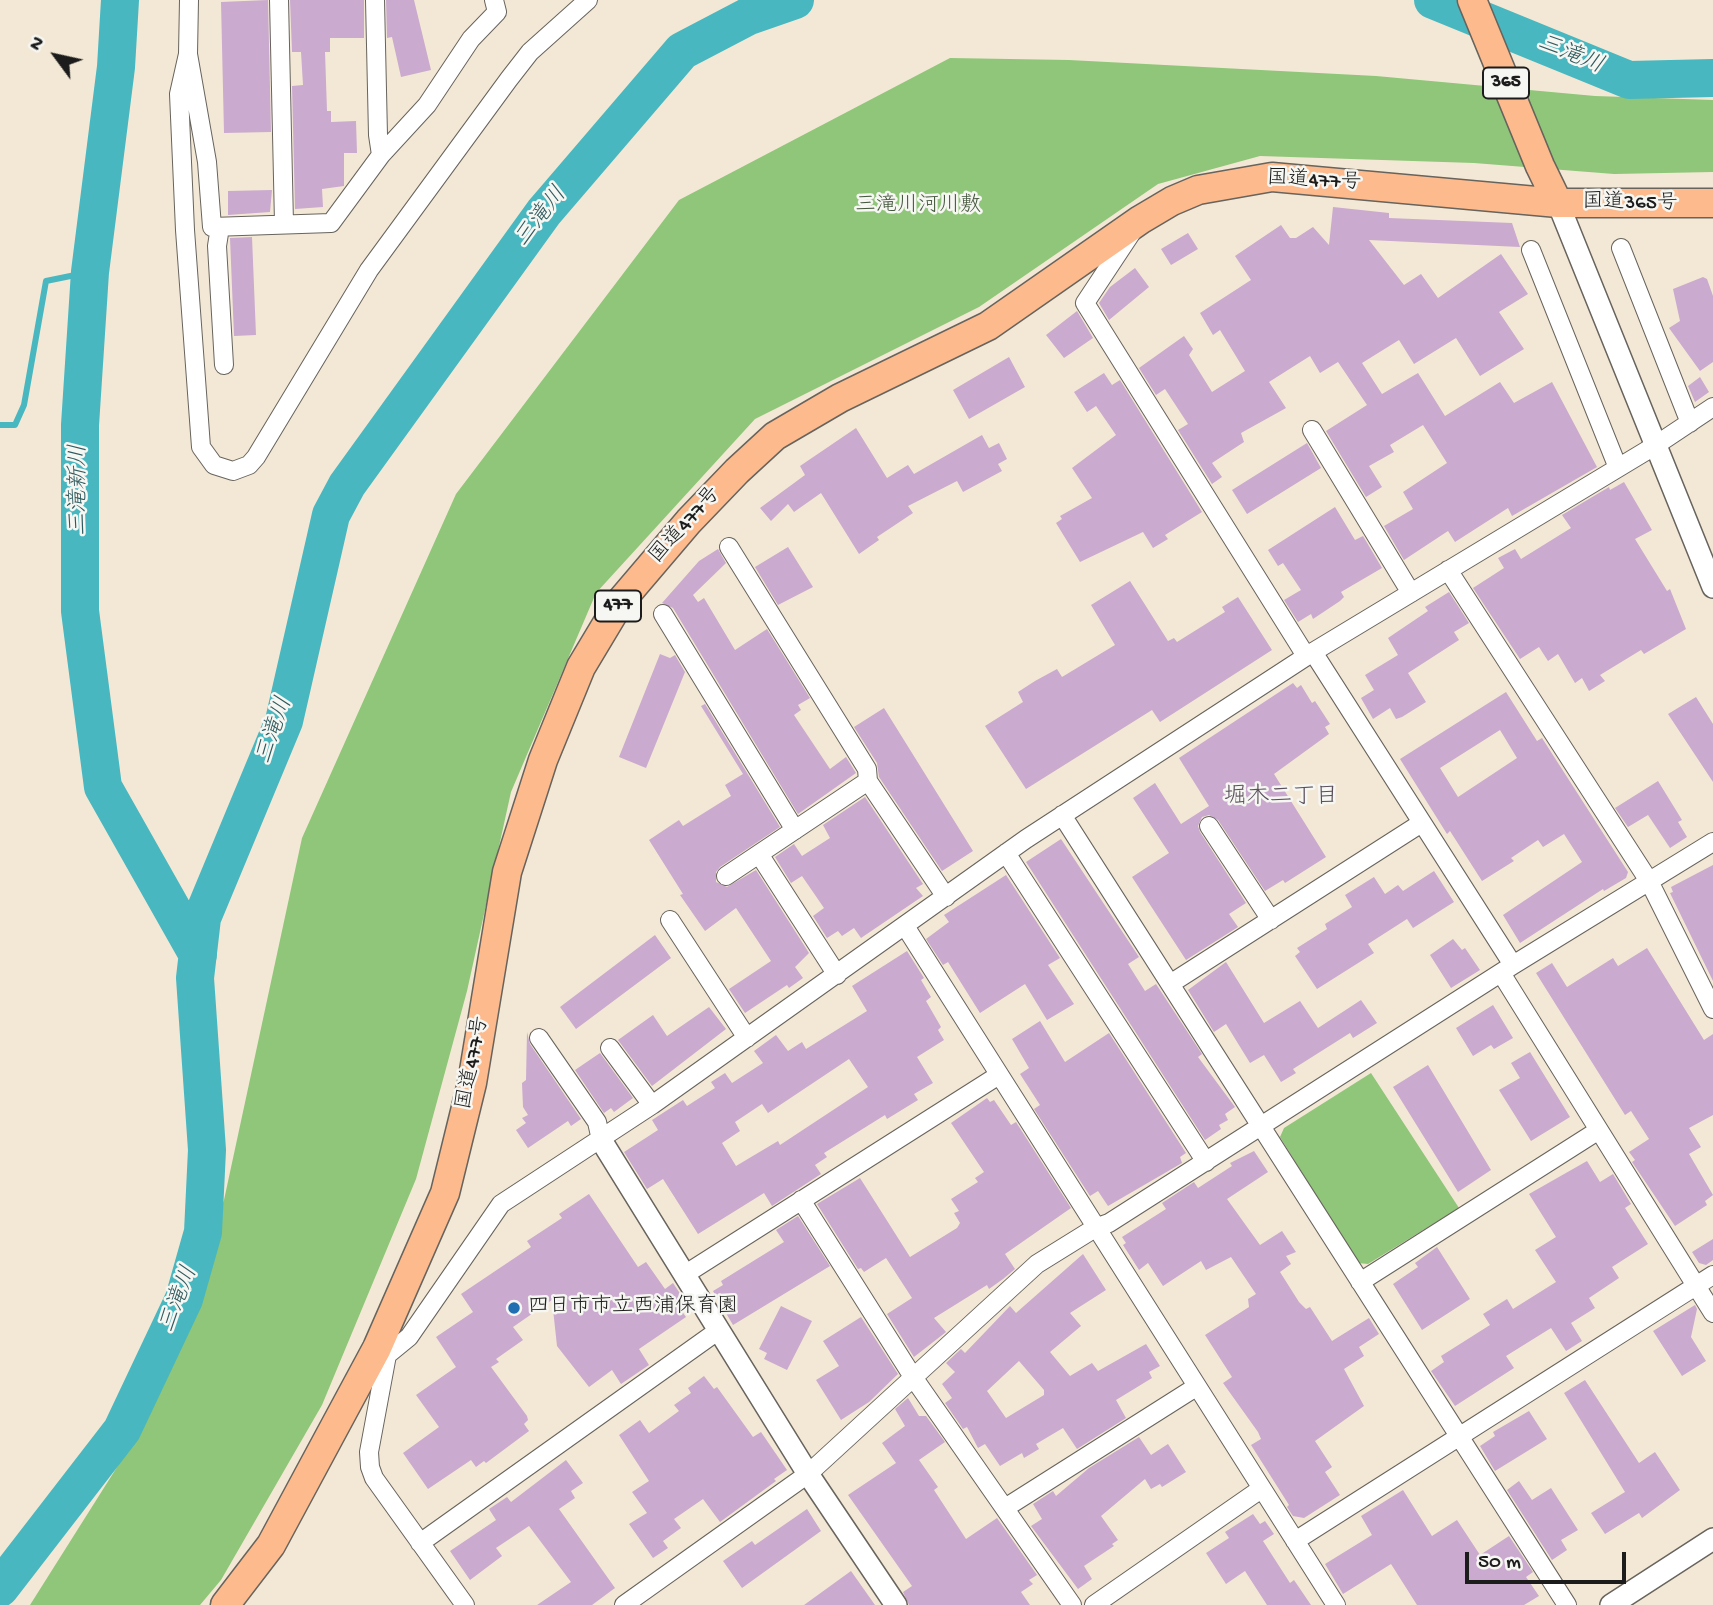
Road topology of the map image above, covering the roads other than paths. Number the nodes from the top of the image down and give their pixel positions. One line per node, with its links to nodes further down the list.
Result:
1 (189, 0): 7 (street)
2 (279, 0): 12 (street)
3 (375, 0): 8 (street)
4 (494, 0): 8 (street)
5 (588, 0): 7 (street)
6 (1472, 0): 9 (highway, 国道365号 / 365)
7 (188, 54): 13 (street)
8 (381, 155): 12 (street)
9 (1558, 202): 10 (highway, 国道365号); 11 (highway, 国道477号 / 477); 20 (street)
10 (1713, 203)
11 (1140, 220): 27 (street); 63 (highway, 国道477号 / 477)
12 (285, 223): 13 (street)
13 (220, 227): 16 (street)
14 (1621, 248): 18 (street)
15 (1531, 250): 21 (street)
16 (224, 365)
17 (1713, 407): 18 (street)
18 (1690, 423): 20 (street)
19 (1312, 430): 25 (street)
20 (1656, 445): 21 (street); 24 (street)
21 (1618, 468): 23 (street)
22 (729, 547): 28 (street)
23 (1448, 570): 25 (street); 37 (street)
24 (1713, 587)
25 (1411, 593): 27 (street)
26 (663, 614): 32 (street)
27 (1310, 654): 29 (street); 30 (street)
28 (868, 781): 32 (street); 38 (street)
29 (1062, 815): 34 (street); 44 (street)
30 (1420, 824): 39 (street); 42 (street)
31 (1209, 826): 39 (street)
32 (795, 830): 35 (street)
33 (1713, 842): 37 (street)
34 (1006, 853): 38 (street); 54 (street)
35 (759, 854): 36 (street); 43 (street)
36 (726, 876)
37 (1649, 881): 42 (street); 45 (street)
38 (946, 897): 41 (street)
39 (1270, 919): 44 (street)
40 (670, 920): 47 (street)
41 (905, 926): 43 (street); 49 (street)
42 (1507, 969): 51 (street); 52 (street)
43 (837, 975): 47 (street)
44 (1170, 984): 51 (street)
45 (1713, 1009)
46 (539, 1038): 53 (street)
47 (747, 1038): 50 (street)
48 (610, 1048): 50 (street)
49 (999, 1075): 55 (street); 56 (street)
50 (652, 1105): 53 (street)
51 (1261, 1127): 54 (street); 59 (street)
52 (1599, 1130): 59 (street); 60 (street)
53 (601, 1140): 57 (street); 63 (street)
54 (1206, 1162): 56 (street)
55 (801, 1200): 57 (street); 64 (street)
56 (1096, 1228): 64 (street); 65 (street)
57 (684, 1275): 62 (street)
58 (1713, 1275): 60 (street)
59 (1360, 1282): 66 (street)
60 (1696, 1286): 61 (street); 66 (street)
61 (1713, 1313)
62 (719, 1331): 67 (street); 72 (street)
63 (382, 1352): 72 (street); 73 (highway, 国道477号 / 477)
64 (914, 1377): 67 (street); 69 (street)
65 (1196, 1387): 68 (street); 69 (street)
66 (1459, 1438): 71 (street); 80 (street)
67 (808, 1474): 75 (street); 76 (street)
68 (1261, 1489): 71 (street); 78 (street)
69 (1005, 1508): 77 (street)
70 (1713, 1539): 81 (street)
71 (1295, 1541): 79 (street)
72 (420, 1543): 74 (street)
73 (225, 1605)
74 (465, 1605)
75 (624, 1605)
76 (896, 1605)
77 (1072, 1605)
78 (1094, 1605)
79 (1336, 1605)
80 (1567, 1605)
81 (1611, 1605)

